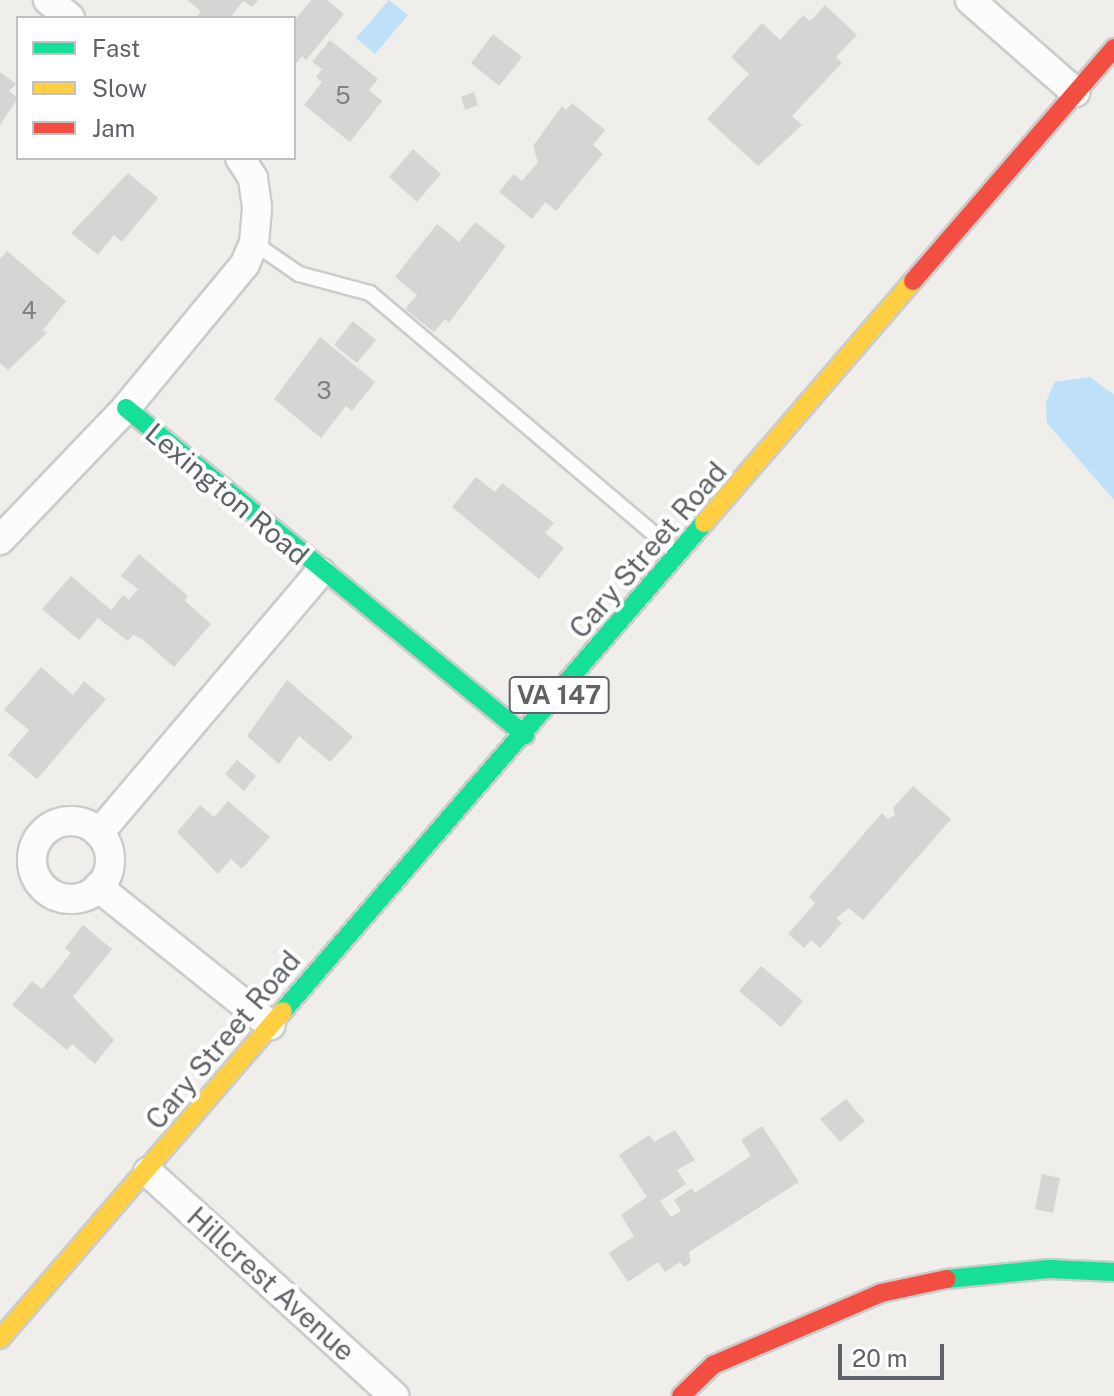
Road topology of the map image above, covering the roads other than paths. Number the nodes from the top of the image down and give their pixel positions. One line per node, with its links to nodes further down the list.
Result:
1 (48, 0): 3 (street)
2 (970, 0): 5 (street)
3 (68, 16)
4 (1114, 48): 5 (main road, Cary Street Road / VA 147)
5 (1075, 92): 10 (main road, Cary Street Road / VA 147)
6 (241, 160): 7 (street)
7 (254, 243): 8 (street, Lexington Road); 10 (lane)
8 (126, 408): 9 (street); 11 (main road, Lexington Road)
9 (0, 540)
10 (679, 556): 12 (main road, Cary Street Road / VA 147)
11 (320, 572): 12 (main road, Lexington Road); 13 (street)
12 (525, 735): 15 (main road, Cary Street Road / VA 147)
13 (99, 833): 14 (street); 14 (street)
14 (98, 887): 15 (street)
15 (270, 1025): 16 (main road, Cary Street Road / VA 147)
16 (148, 1172): 18 (main road, Cary Street Road / VA 147); 19 (street, Hillcrest Avenue)
17 (1114, 1272): 20 (main road)
18 (0, 1339)
19 (394, 1396)
20 (681, 1396)

